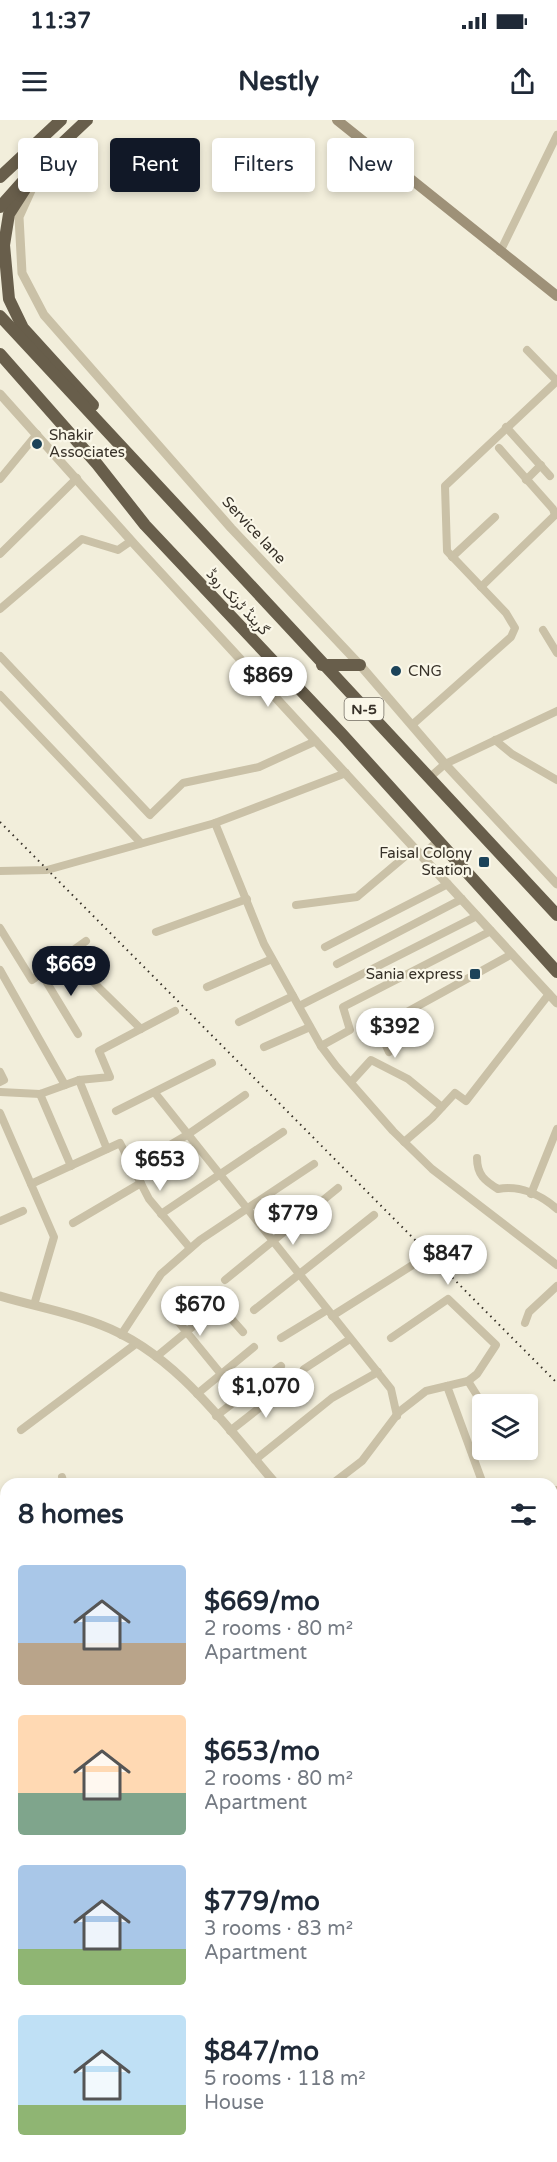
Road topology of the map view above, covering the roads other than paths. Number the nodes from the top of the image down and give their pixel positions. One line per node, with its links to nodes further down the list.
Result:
1 (62, 120): 5 (highway)
2 (87, 120): 6 (highway)
3 (338, 120): 15 (main road)
4 (557, 135): 15 (street)
5 (43, 138)
6 (68, 138)
7 (18, 157): 9 (highway)
8 (18, 161): 10 (highway)
9 (0, 167)
10 (0, 177)
11 (18, 188): 14 (highway)
12 (23, 192): 19 (highway)
13 (30, 192): 45 (street, Service lane)
14 (0, 207)
15 (500, 252): 16 (main road)
16 (557, 296)
17 (0, 302): 19 (highway)
18 (0, 316): 33 (highway, گرینڈ ٹرنک روڈ / N-5)
19 (23, 328): 33 (highway)
20 (527, 351): 23 (street)
21 (0, 354): 35 (highway, گرینڈ ٹرنک روڈ / N-5)
22 (0, 367): 35 (highway)
23 (557, 381): 25 (street)
24 (0, 394): 26 (street)
25 (506, 427): 28 (street); 38 (street)
26 (37, 434): 30 (street); 31 (street)
27 (499, 448): 32 (street)
28 (541, 465): 29 (street); 32 (street)
29 (550, 476)
30 (76, 478): 36 (street); 37 (street)
31 (0, 479)
32 (526, 480): 39 (street)
33 (171, 501): 44 (highway, گرینڈ ٹرنک روڈ / N-5)
34 (495, 517): 38 (street)
35 (145, 525): 46 (highway, گرینڈ ٹرنک روڈ / N-5)
36 (131, 540): 40 (street); 47 (street)
37 (0, 554)
38 (452, 556): 39 (street)
39 (481, 587): 50 (street)
40 (0, 609)
41 (543, 630): 42 (street)
42 (557, 653)
43 (0, 656): 52 (street)
44 (322, 665): 45 (highway); 55 (highway, گرینڈ ٹرنک روڈ / N-5)
45 (360, 665): 50 (street, Service lane)
46 (288, 678): 47 (street); 58 (highway, گرینڈ ٹرنک روڈ / N-5)
47 (272, 692): 52 (street)
48 (0, 695): 59 (street)
49 (556, 712): 51 (street)
50 (412, 724): 53 (street, Service lane)
51 (495, 740): 53 (street); 56 (street)
52 (316, 741): 54 (street)
53 (445, 764): 55 (street); 63 (street, Service lane)
54 (346, 773): 57 (street); 60 (street)
55 (429, 778): 67 (highway, گرینڈ ٹرنک روڈ / N-5)
56 (557, 780)
57 (215, 823): 59 (street); 64 (street)
58 (438, 841): 60 (street); 79 (highway, گرینڈ ٹرنک روڈ / N-5)
59 (141, 843): 61 (street)
60 (419, 852): 62 (street); 66 (street)
61 (0, 871)
62 (448, 884): 65 (street); 73 (street)
63 (557, 884)
64 (247, 899): 71 (street); 75 (street)
65 (462, 899): 68 (street); 76 (street)
66 (296, 905)
67 (557, 915)
68 (477, 916): 70 (street); 84 (street)
69 (0, 928): 80 (street)
70 (491, 931): 74 (street); 90 (street)
71 (156, 932)
72 (86, 941): 80 (street)
73 (325, 947)
74 (512, 954): 83 (street); 92 (street)
75 (272, 958): 81 (street); 82 (street)
76 (337, 964)
77 (80, 969): 88 (street)
78 (0, 970): 98 (street)
79 (557, 972)
80 (41, 973): 89 (street)
81 (207, 987)
82 (293, 996): 84 (street); 86 (street)
83 (554, 998): 103 (street)
84 (299, 1006): 87 (street)
85 (175, 1011): 88 (street)
86 (239, 1022)
87 (310, 1026): 90 (street); 91 (street)
88 (141, 1029): 95 (street)
89 (78, 1034)
90 (321, 1046): 97 (street)
91 (264, 1047)
92 (389, 1052)
93 (212, 1063): 100 (street)
94 (0, 1072): 96 (street)
95 (79, 1080): 98 (street); 110 (street)
96 (0, 1082)
97 (351, 1082): 103 (street); 109 (street)
98 (65, 1085): 101 (street)
99 (0, 1092): 101 (street)
100 (155, 1093): 104 (street); 108 (street)
101 (40, 1094): 113 (street)
102 (245, 1095): 108 (street)
103 (442, 1107): 109 (street)
104 (116, 1112)
105 (0, 1113): 117 (street)
106 (557, 1129): 119 (street)
107 (283, 1132): 115 (street)
108 (187, 1135): 114 (street); 115 (street)
109 (404, 1142): 130 (street)
110 (107, 1149): 113 (street); 114 (street)
111 (477, 1158): 119 (street)
112 (314, 1164): 120 (street)
113 (71, 1166): 117 (street)
114 (133, 1167): 116 (street)
115 (220, 1176): 120 (street); 123 (street)
116 (141, 1183): 123 (street); 126 (street)
117 (31, 1184): 135 (street)
118 (338, 1188): 127 (street)
119 (531, 1194): 121 (street)
120 (246, 1208): 127 (street); 128 (street)
121 (557, 1209)
122 (23, 1211): 125 (street)
123 (161, 1214): 128 (street)
124 (374, 1215): 131 (street)
125 (0, 1221)
126 (73, 1223)
127 (273, 1243): 131 (street); 132 (street)
128 (190, 1248): 142 (street)
129 (419, 1261): 138 (street)
130 (557, 1265)
131 (299, 1274): 137 (street); 138 (street)
132 (225, 1280)
133 (557, 1286): 139 (street)
134 (0, 1296): 135 (street)
135 (34, 1305): 142 (street)
136 (167, 1308): 140 (street)
137 (254, 1310)
138 (330, 1313): 143 (street); 145 (street)
139 (525, 1323)
140 (187, 1332): 141 (street); 148 (street); 152 (street)
141 (243, 1332)
142 (121, 1335): 146 (street)
143 (281, 1338)
144 (391, 1338): 153 (street)
145 (350, 1339): 150 (street); 151 (street)
146 (137, 1343): 148 (street); 160 (street)
147 (254, 1347): 152 (street)
148 (156, 1358): 156 (street)
149 (280, 1366): 158 (street)
150 (304, 1369)
151 (378, 1372): 159 (street); 162 (street)
152 (221, 1374): 156 (street)
153 (468, 1381): 155 (street); 157 (street)
154 (286, 1386): 161 (street)
155 (447, 1386): 159 (street); 165 (street)
156 (197, 1394): 158 (street)
157 (476, 1394)
158 (216, 1416): 161 (street)
159 (397, 1416): 164 (street)
160 (21, 1430)
161 (230, 1431): 162 (street)
162 (255, 1460): 163 (street)
163 (271, 1478)
164 (340, 1478)
165 (481, 1478)

